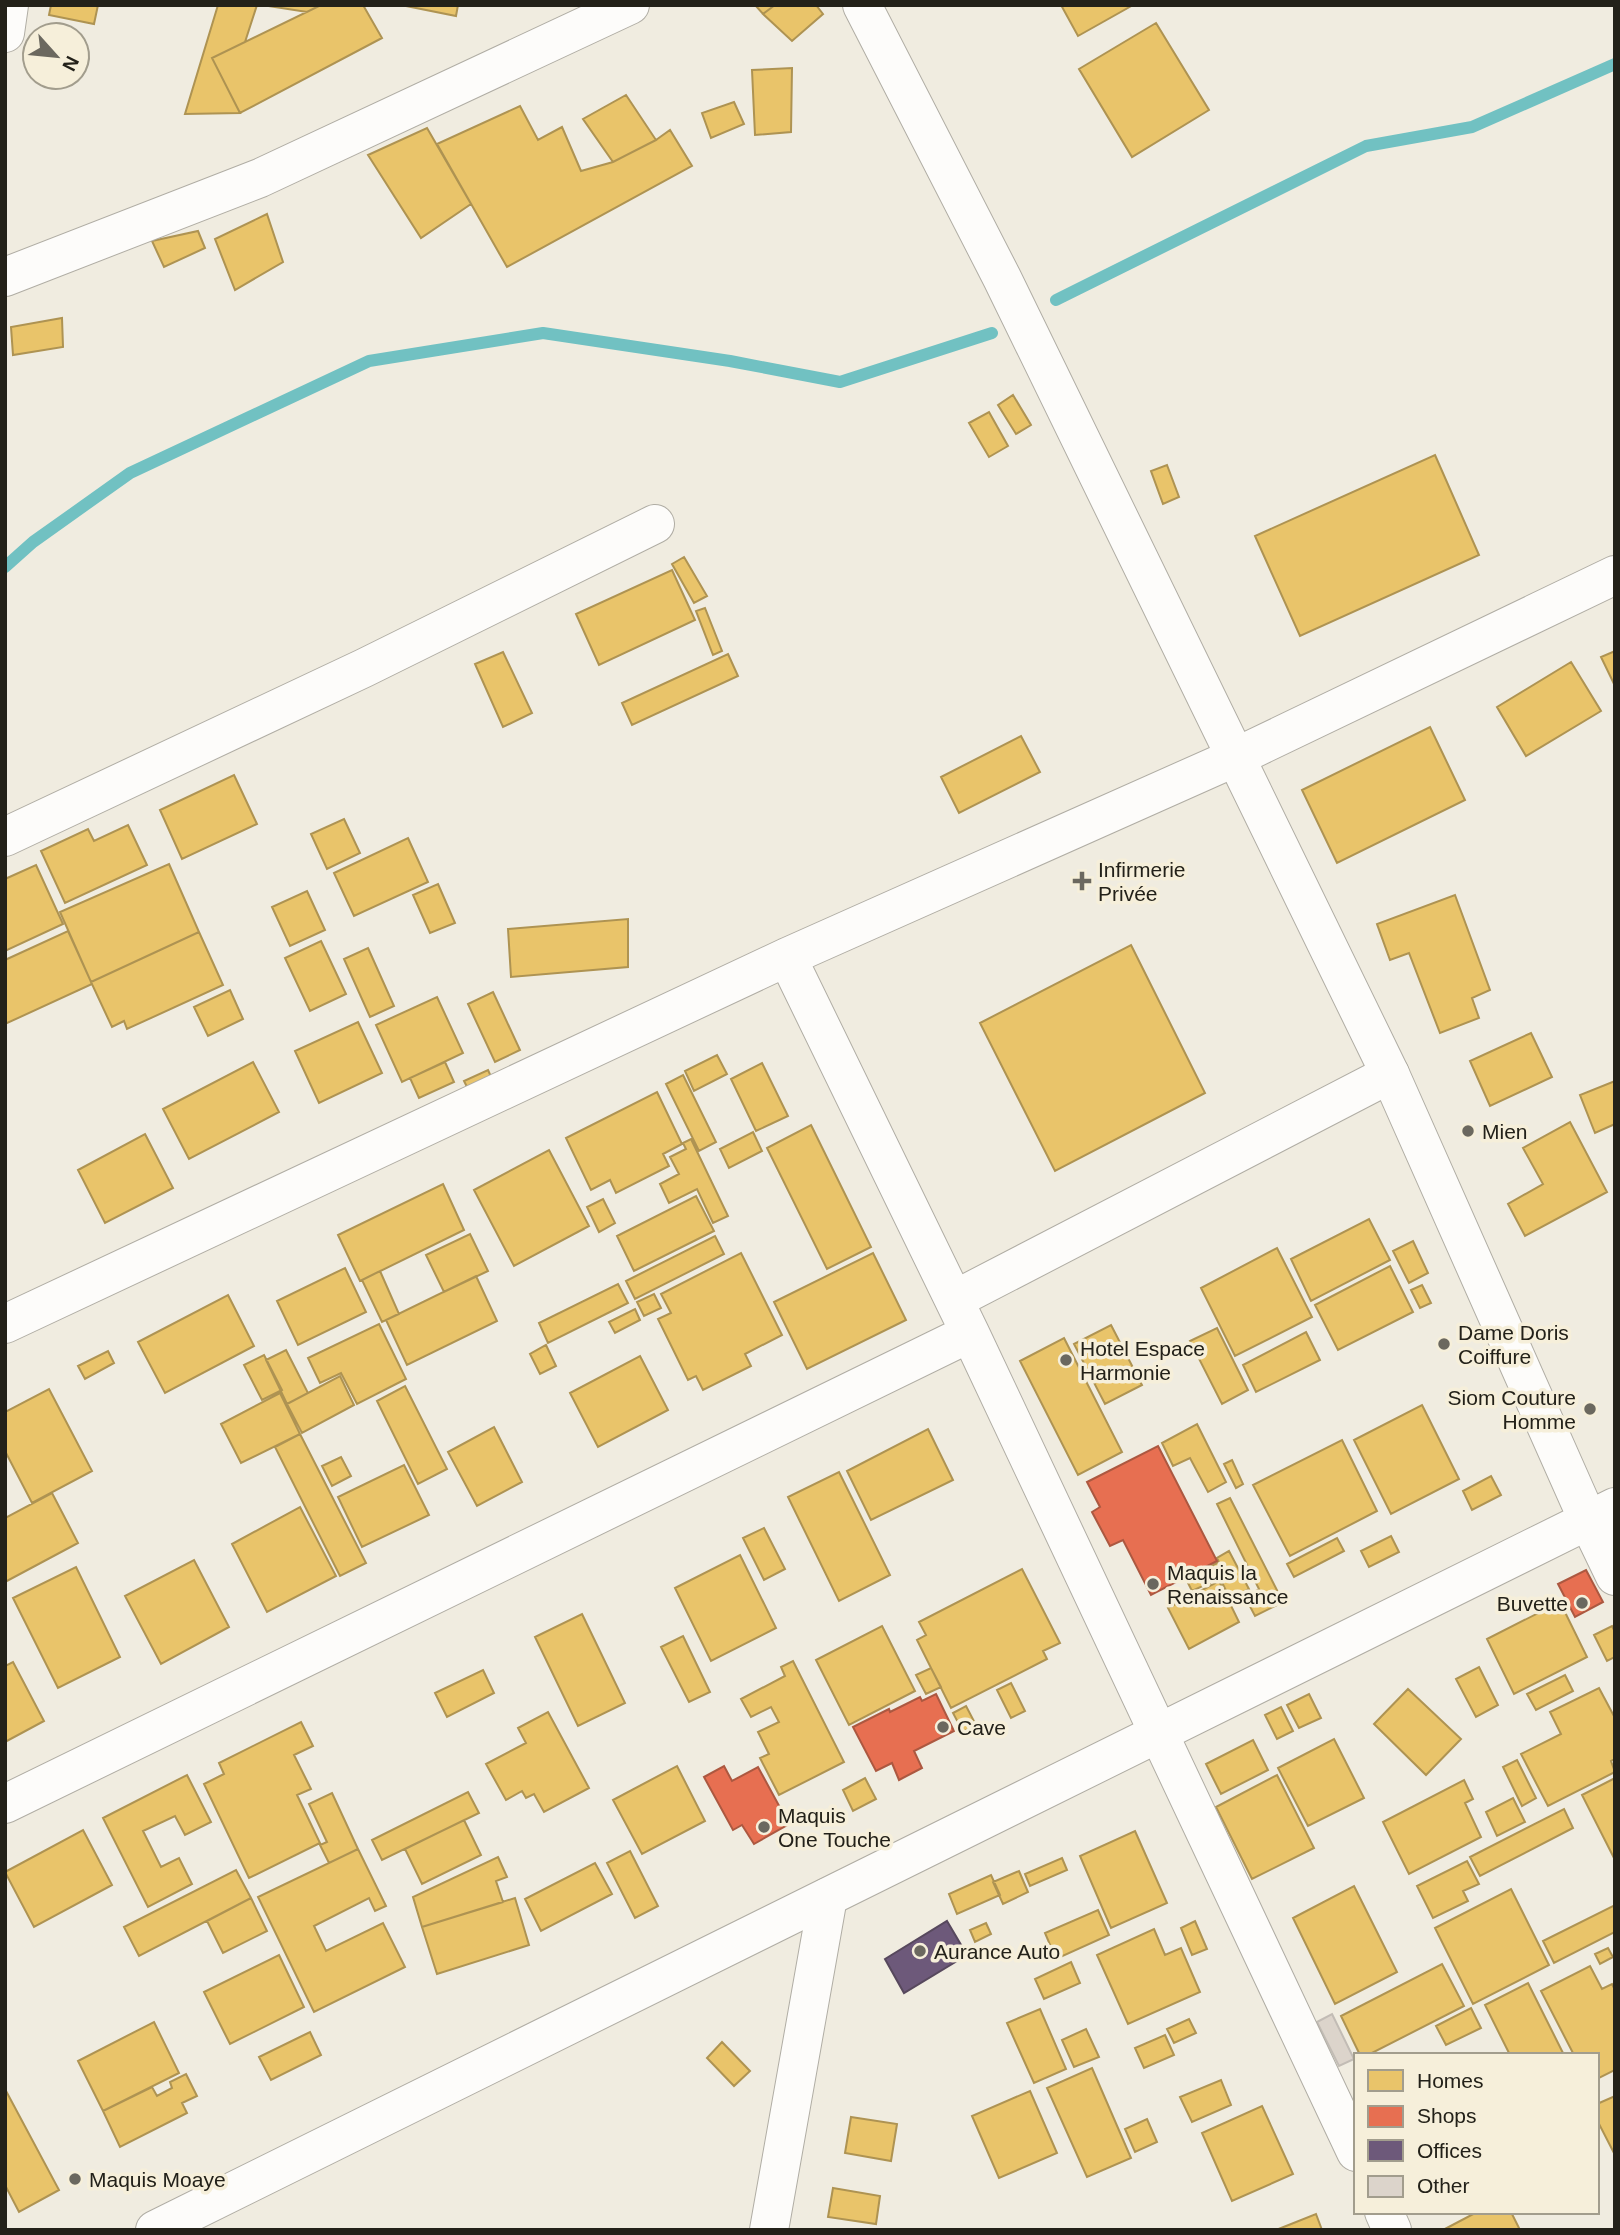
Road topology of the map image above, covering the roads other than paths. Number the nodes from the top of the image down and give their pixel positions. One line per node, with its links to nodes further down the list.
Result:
1 (9, 5): 4 (street)
2 (630, 5): 5 (street)
3 (862, 5): 8 (street)
4 (5, 33)
5 (5, 277)
6 (655, 524): 9 (street)
7 (1615, 575): 8 (street)
8 (1236, 757): 10 (street); 11 (street)
9 (5, 836)
10 (787, 957): 12 (street); 13 (street)
11 (1390, 1074): 12 (street); 14 (street)
12 (962, 1316): 16 (street); 17 (street)
13 (5, 1324)
14 (1601, 1513): 15 (street); 16 (street)
15 (1615, 1576)
16 (1158, 1735): 18 (street); 19 (street)
17 (5, 1804)
18 (828, 1897): 21 (street); 22 (street)
19 (1354, 2148)
20 (1385, 2214): 23 (street)
21 (155, 2230)
22 (769, 2230)
23 (1392, 2230)

